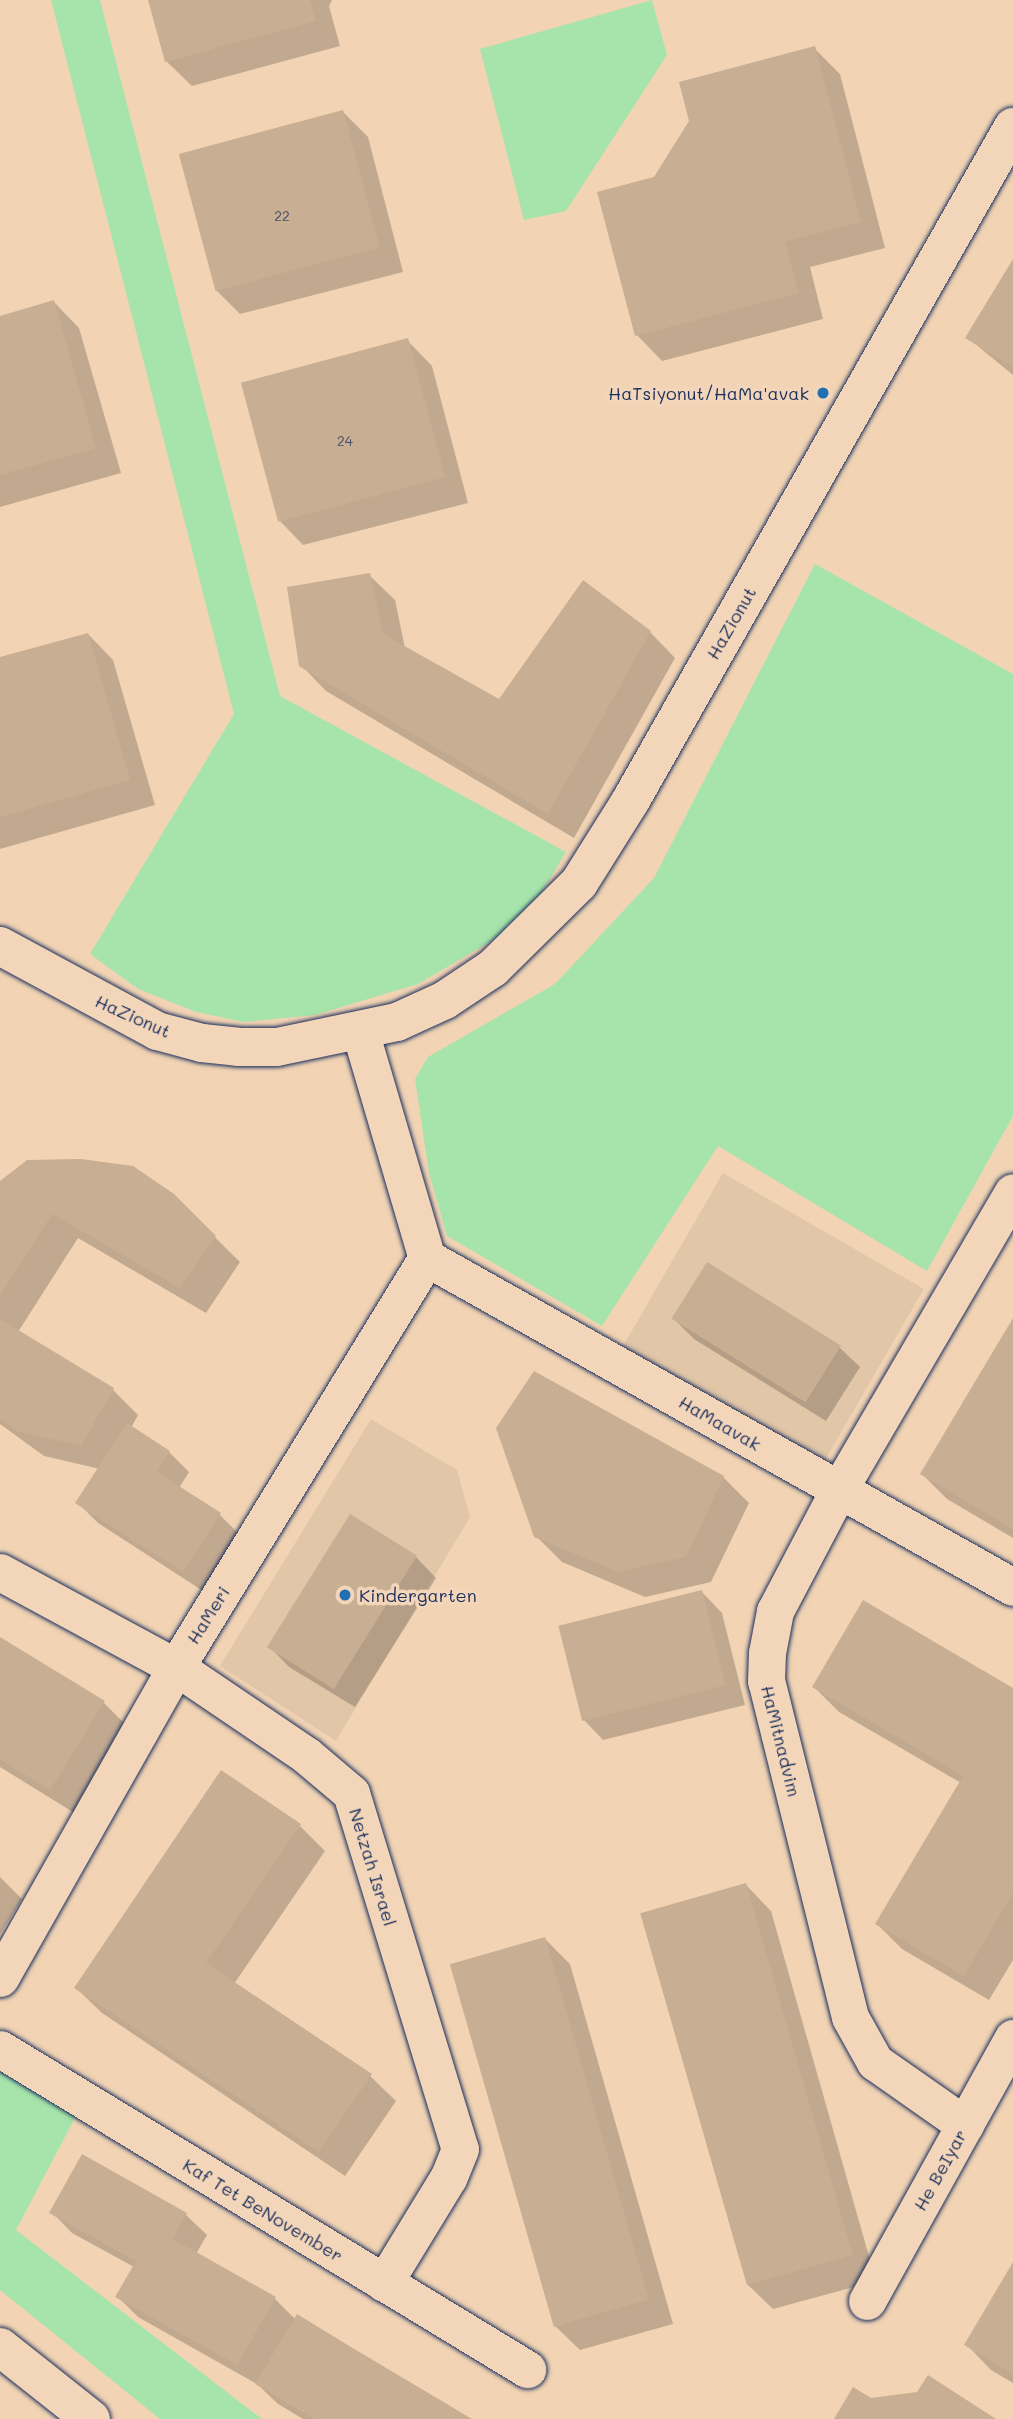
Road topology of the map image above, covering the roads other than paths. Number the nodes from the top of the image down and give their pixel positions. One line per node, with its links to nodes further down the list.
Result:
1 (1013, 127): 3 (street, HaZionut)
2 (0, 946): 3 (street, HaZionut)
3 (360, 1031): 5 (street)
4 (1013, 1192): 6 (street, HaMitnadvim)
5 (427, 1258): 6 (street, HaMaavak); 9 (street, HaMeri)
6 (838, 1491): 8 (street, HaMaavak); 13 (street, HaMitnadvim)
7 (0, 1572): 9 (street, Netzah Israel)
8 (1013, 1587)
9 (176, 1667): 10 (street, HaMeri); 14 (street, Netzah Israel)
10 (0, 1978)
11 (1013, 2038): 13 (street, He BeIyar)
12 (0, 2049): 14 (street, Kaf Tet BeNovember)
13 (965, 2126): 15 (street, He BeIyar)
14 (384, 2283): 17 (street, Kaf Tet BeNovember)
15 (867, 2301)
16 (0, 2347): 18 (street)
17 (527, 2369)
18 (91, 2419)

